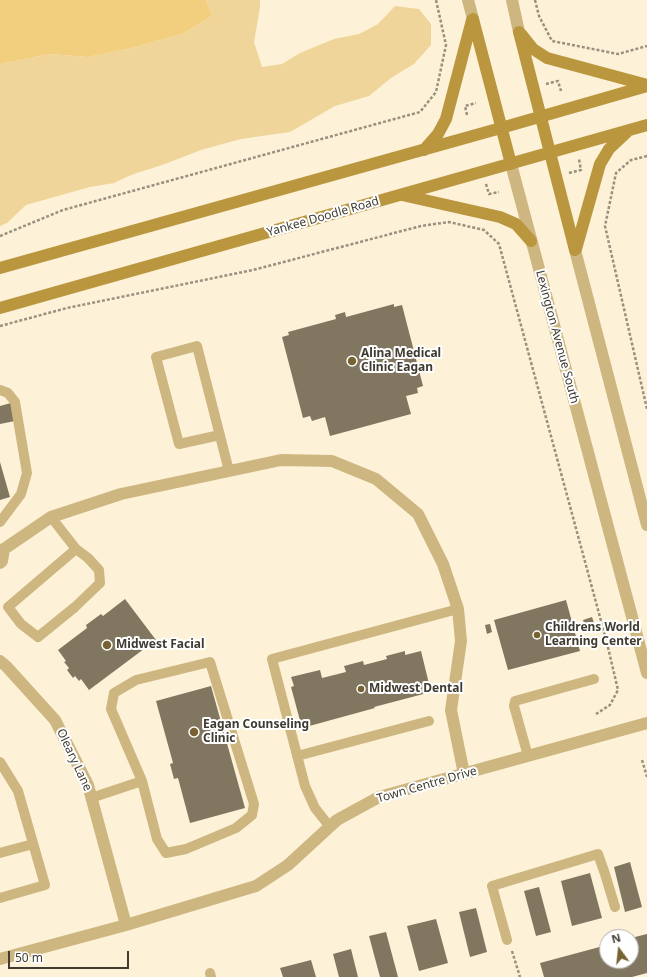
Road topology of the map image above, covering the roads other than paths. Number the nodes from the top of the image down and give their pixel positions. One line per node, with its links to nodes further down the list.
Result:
1 (468, 0): 3 (street, Lexington Avenue South)
2 (512, 0): 4 (street)
3 (473, 19): 8 (main road, Lexington Avenue South); 10 (main road)
4 (520, 32): 5 (main road); 6 (main road)
5 (647, 86): 6 (main road)
6 (540, 117): 8 (main road); 11 (main road)
7 (647, 125): 9 (main road, Yankee Doodle Road)
8 (501, 128): 10 (main road); 12 (main road, Lexington Avenue South)
9 (628, 131): 11 (main road, Yankee Doodle Road); 15 (main road)
10 (424, 150): 16 (main road)
11 (550, 153): 12 (main road, Yankee Doodle Road); 15 (main road)
12 (511, 164): 13 (main road, Yankee Doodle Road); 14 (street, Lexington Avenue South)
13 (401, 195): 14 (main road); 17 (main road, Yankee Doodle Road)
14 (531, 241): 29 (street, Lexington Avenue South)
15 (575, 250): 23 (street)
16 (0, 268)
17 (0, 308)
18 (0, 390): 22 (lane)
19 (220, 435): 19 (lane); 20 (lane)
20 (229, 471): 21 (street); 27 (street)
21 (51, 517): 24 (street); 25 (lane)
22 (0, 522)
23 (647, 525)
24 (1, 547): 26 (street)
25 (76, 549): 25 (lane)
26 (0, 564)
27 (458, 609): 33 (lane); 36 (street)
28 (1, 664): 38 (street, Oleary Lane)
29 (647, 673)
30 (594, 679): 34 (lane)
31 (429, 721): 33 (lane)
32 (647, 723): 34 (street, Town Centre Drive)
33 (297, 756): 39 (lane)
34 (528, 756): 36 (street, Town Centre Drive)
35 (0, 762): 40 (lane)
36 (464, 774): 39 (street, Town Centre Drive)
37 (142, 781): 37 (lane); 38 (lane)
38 (91, 798): 44 (street, Oleary Lane)
39 (330, 827): 44 (street, Town Centre Drive)
40 (33, 844): 41 (lane); 42 (lane)
41 (0, 853)
42 (0, 898)
43 (615, 906): 45 (lane)
44 (126, 925): 46 (street, Town Centre Drive)
45 (509, 943)
46 (0, 959)

